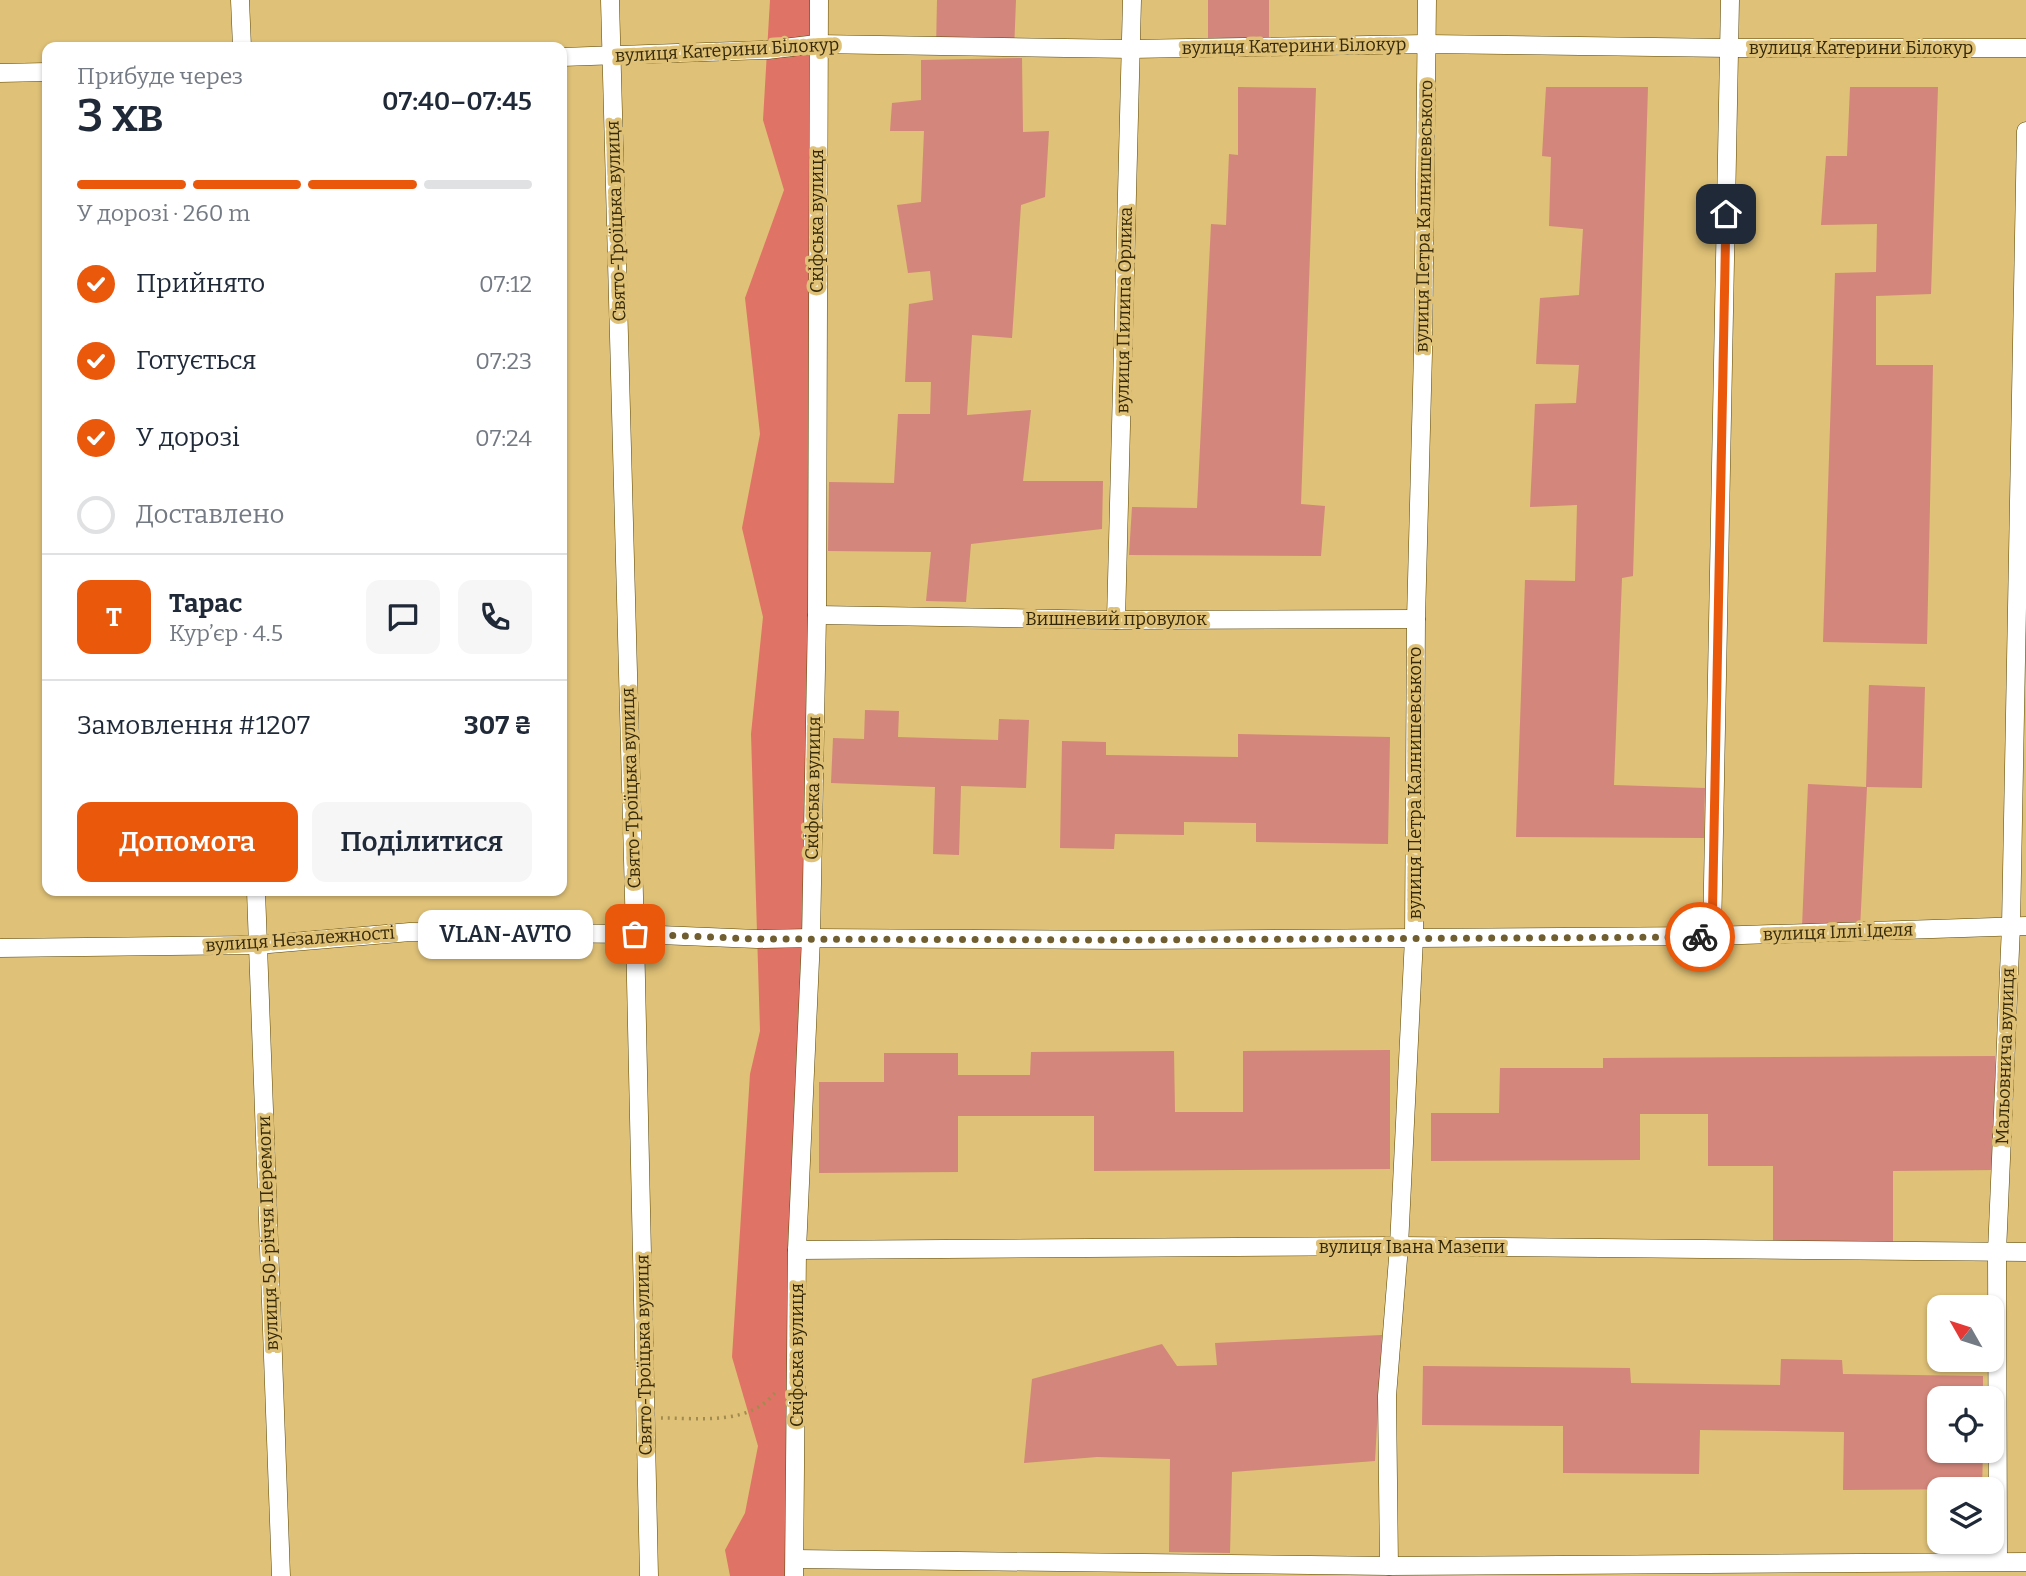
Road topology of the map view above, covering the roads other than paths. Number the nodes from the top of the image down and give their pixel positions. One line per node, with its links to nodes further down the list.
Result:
1 (240, 0): 7 (street)
2 (610, 0): 13 (street, Свято-Троїцька вулиця)
3 (819, 0): 8 (street, Скіфська вулиця)
4 (1132, 0): 12 (street, вулиця Пилипа Орлика)
5 (1427, 0): 9 (street, вулиця Петра Калнишевського)
6 (1730, 0): 10 (street)
7 (242, 42)
8 (817, 44): 12 (street, вулиця Катерини Білокур); 13 (street, вулиця Катерини Білокур); 18 (street, Скіфська вулиця)
9 (1426, 44): 10 (street, вулиця Катерини Білокур); 12 (street, вулиця Катерини Білокур); 19 (street, вулиця Петра Калнишевського)
10 (1729, 48): 11 (street, вулиця Катерини Білокур); 24 (street)
11 (2026, 48)
12 (1131, 49): 20 (street, вулиця Пилипа Орлика)
13 (611, 55): 14 (street, вулиця Катерини Білокур); 23 (street, Свято-Троїцька вулиця)
14 (567, 57)
15 (42, 72): 16 (street)
16 (0, 73)
17 (2026, 131): 22 (street, Мальовнича вулиця)
18 (817, 615): 20 (street, Вишневий провулок); 25 (street, Скіфська вулиця)
19 (1416, 619): 20 (street, Вишневий провулок); 26 (street, вулиця Петра Калнишевського)
20 (1116, 620)
21 (256, 896): 27 (street, вулиця 50-річчя Перемоги)
22 (2018, 926): 24 (street, вулиця Іллі Іделя); 31 (street, Мальовнича вулиця)
23 (635, 934): 25 (street, вулиця Незалежності); 27 (street, вулиця Незалежності); 38 (street, Свято-Троїцька вулиця)
24 (1712, 936): 26 (street, вулиця Іллі Іделя)
25 (811, 938): 26 (street, вулиця Іллі Іделя); 30 (street, Скіфська вулиця)
26 (1414, 938): 29 (street, вулиця Петра Калнишевського)
27 (257, 945): 28 (street, вулиця Незалежності); 37 (street, вулиця 50-річчя Перемоги)
28 (0, 948)
29 (1399, 1247): 30 (street, вулиця Івана Мазепи); 31 (street, вулиця Івана Мазепи); 35 (street, вулиця Петра Калнишевського)
30 (797, 1250): 36 (street, Скіфська вулиця)
31 (1997, 1252): 32 (street, вулиця Івана Мазепи); 33 (street, Мальовнича вулиця)
32 (2026, 1252)
33 (1997, 1561): 34 (street); 35 (street)
34 (2026, 1562)
35 (1389, 1566): 36 (street)
36 (795, 1567)
37 (281, 1576)
38 (649, 1576)

